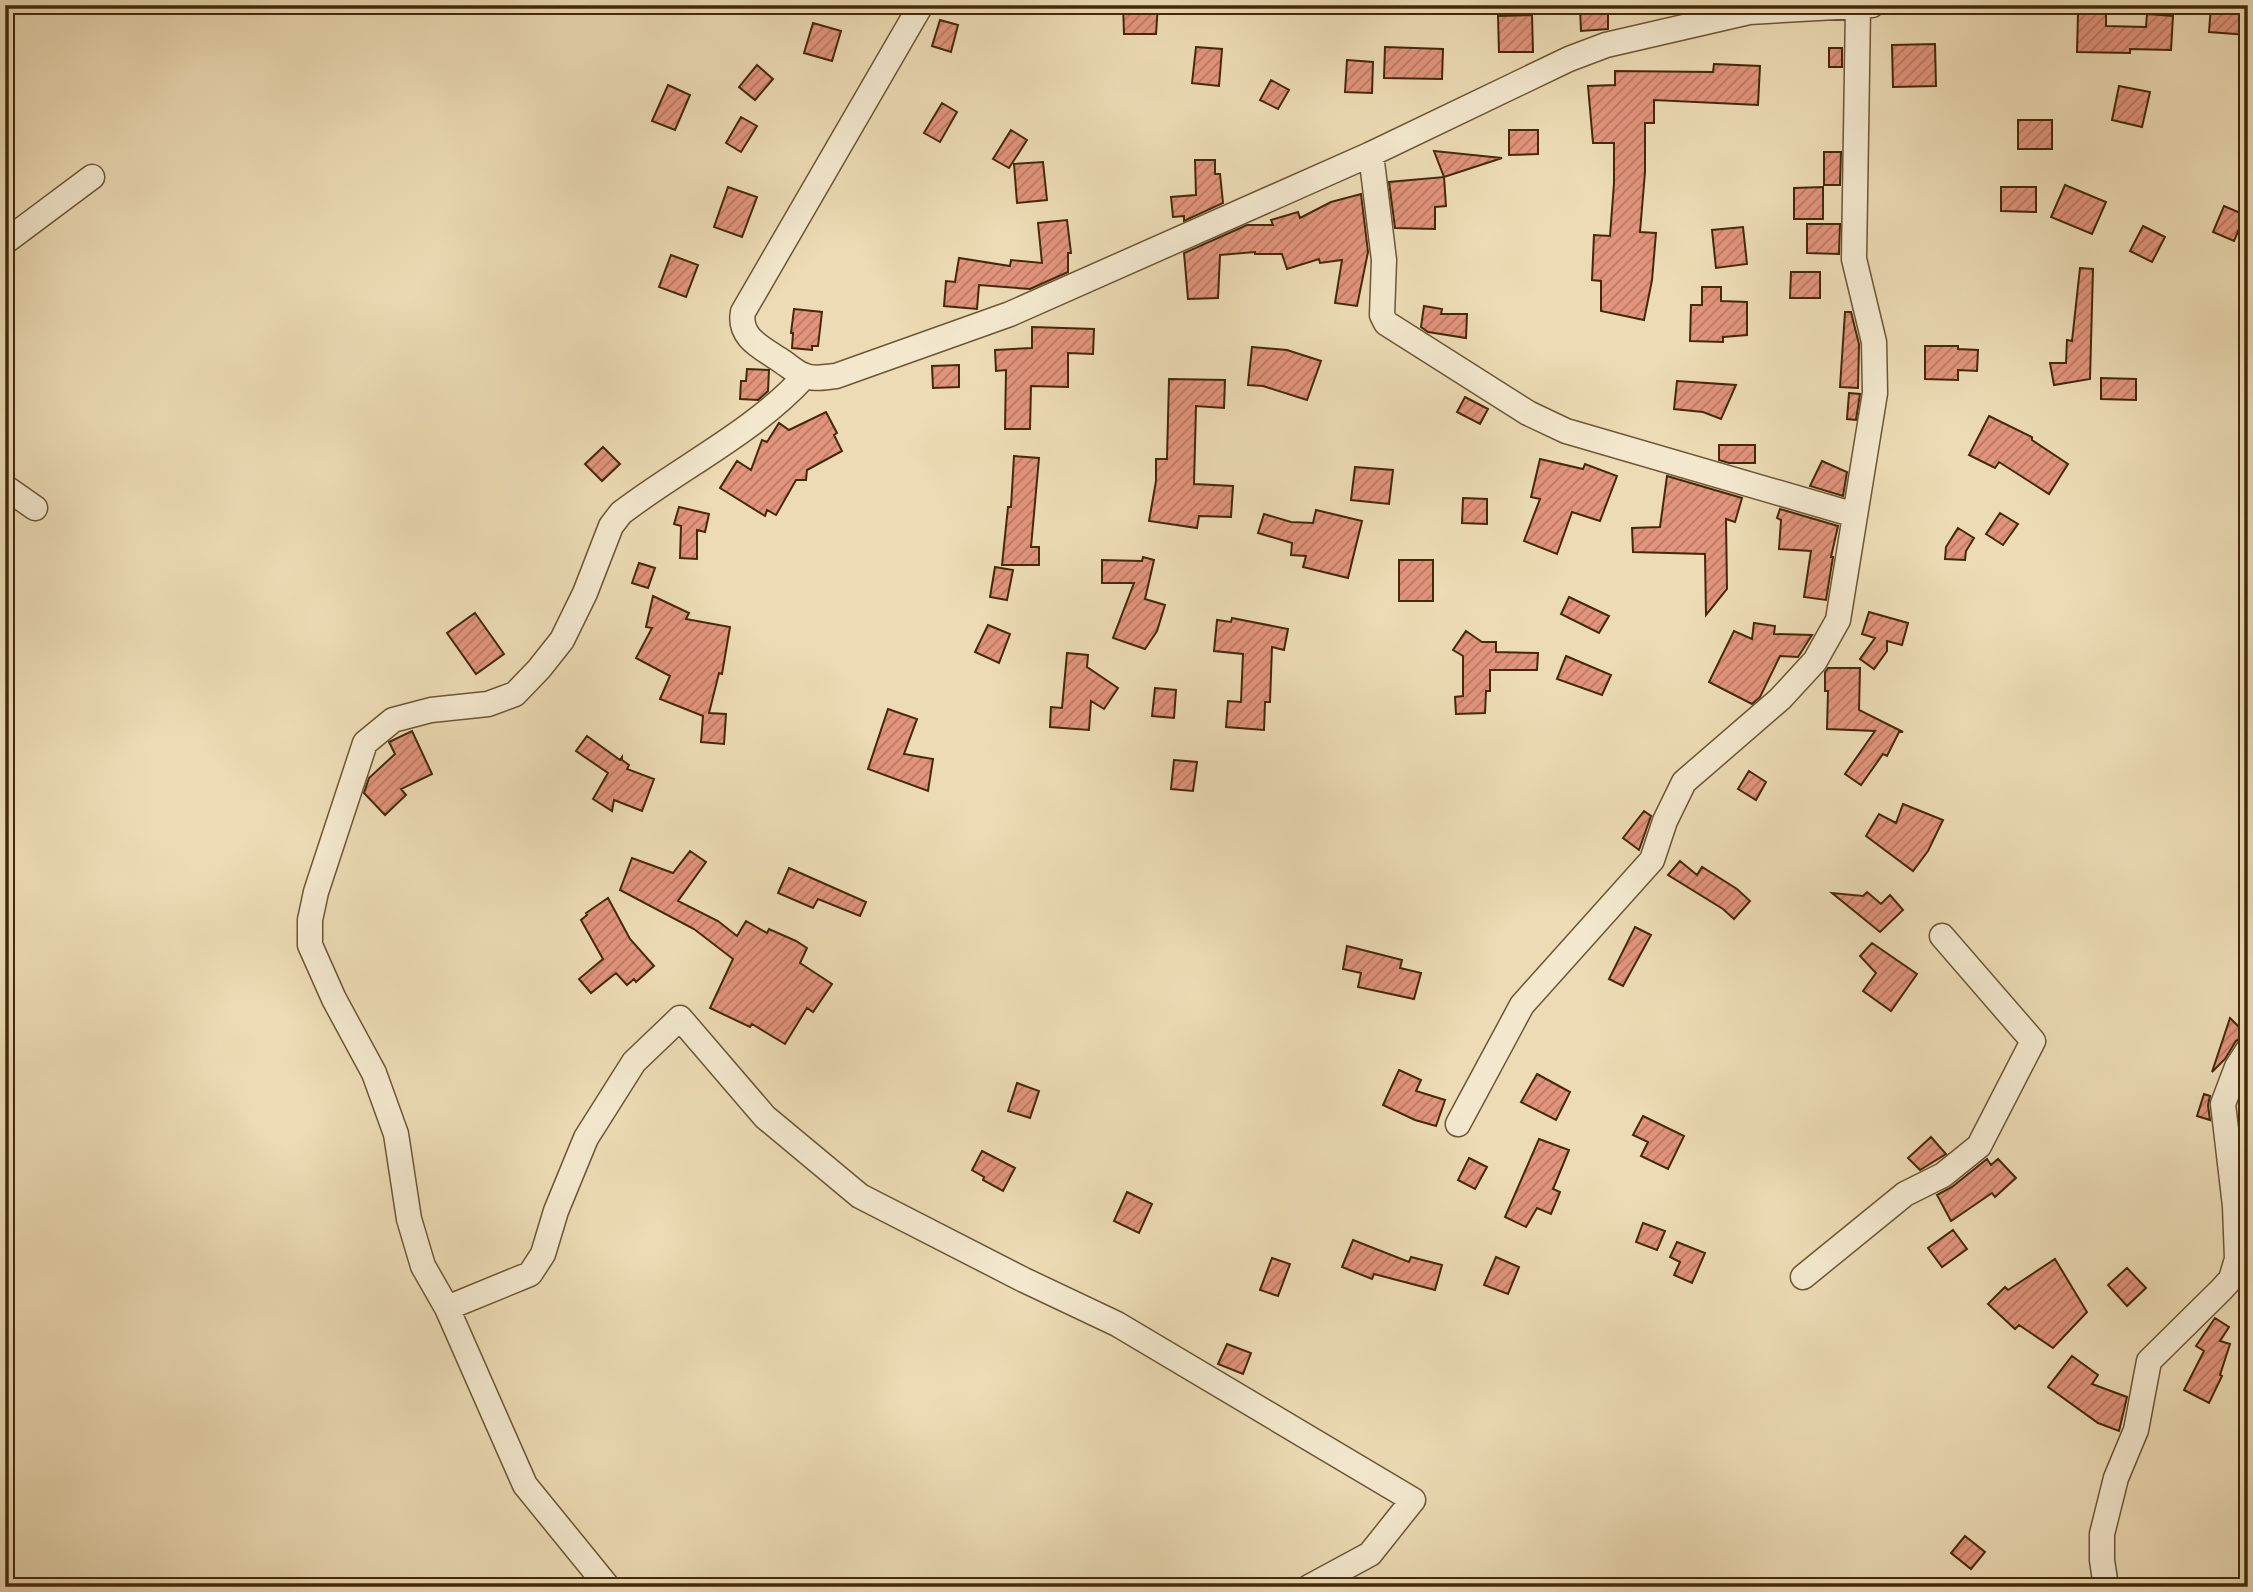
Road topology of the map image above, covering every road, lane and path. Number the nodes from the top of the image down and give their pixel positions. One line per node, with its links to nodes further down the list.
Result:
1 (922, 5): 6 (street)
2 (1865, 6): 3 (street); 9 (street)
3 (1371, 154): 6 (street); 9 (street)
4 (92, 177): 5 (street)
5 (5, 242)
6 (805, 376): 14 (street)
7 (5, 487): 8 (street)
8 (35, 508)
9 (1855, 515): 12 (street)
10 (1942, 936): 13 (street)
11 (2248, 1050): 17 (street)
12 (1458, 1124)
13 (1803, 1277)
14 (447, 1308): 15 (street); 16 (street)
15 (608, 1587)
16 (1309, 1587)
17 (2106, 1587)

